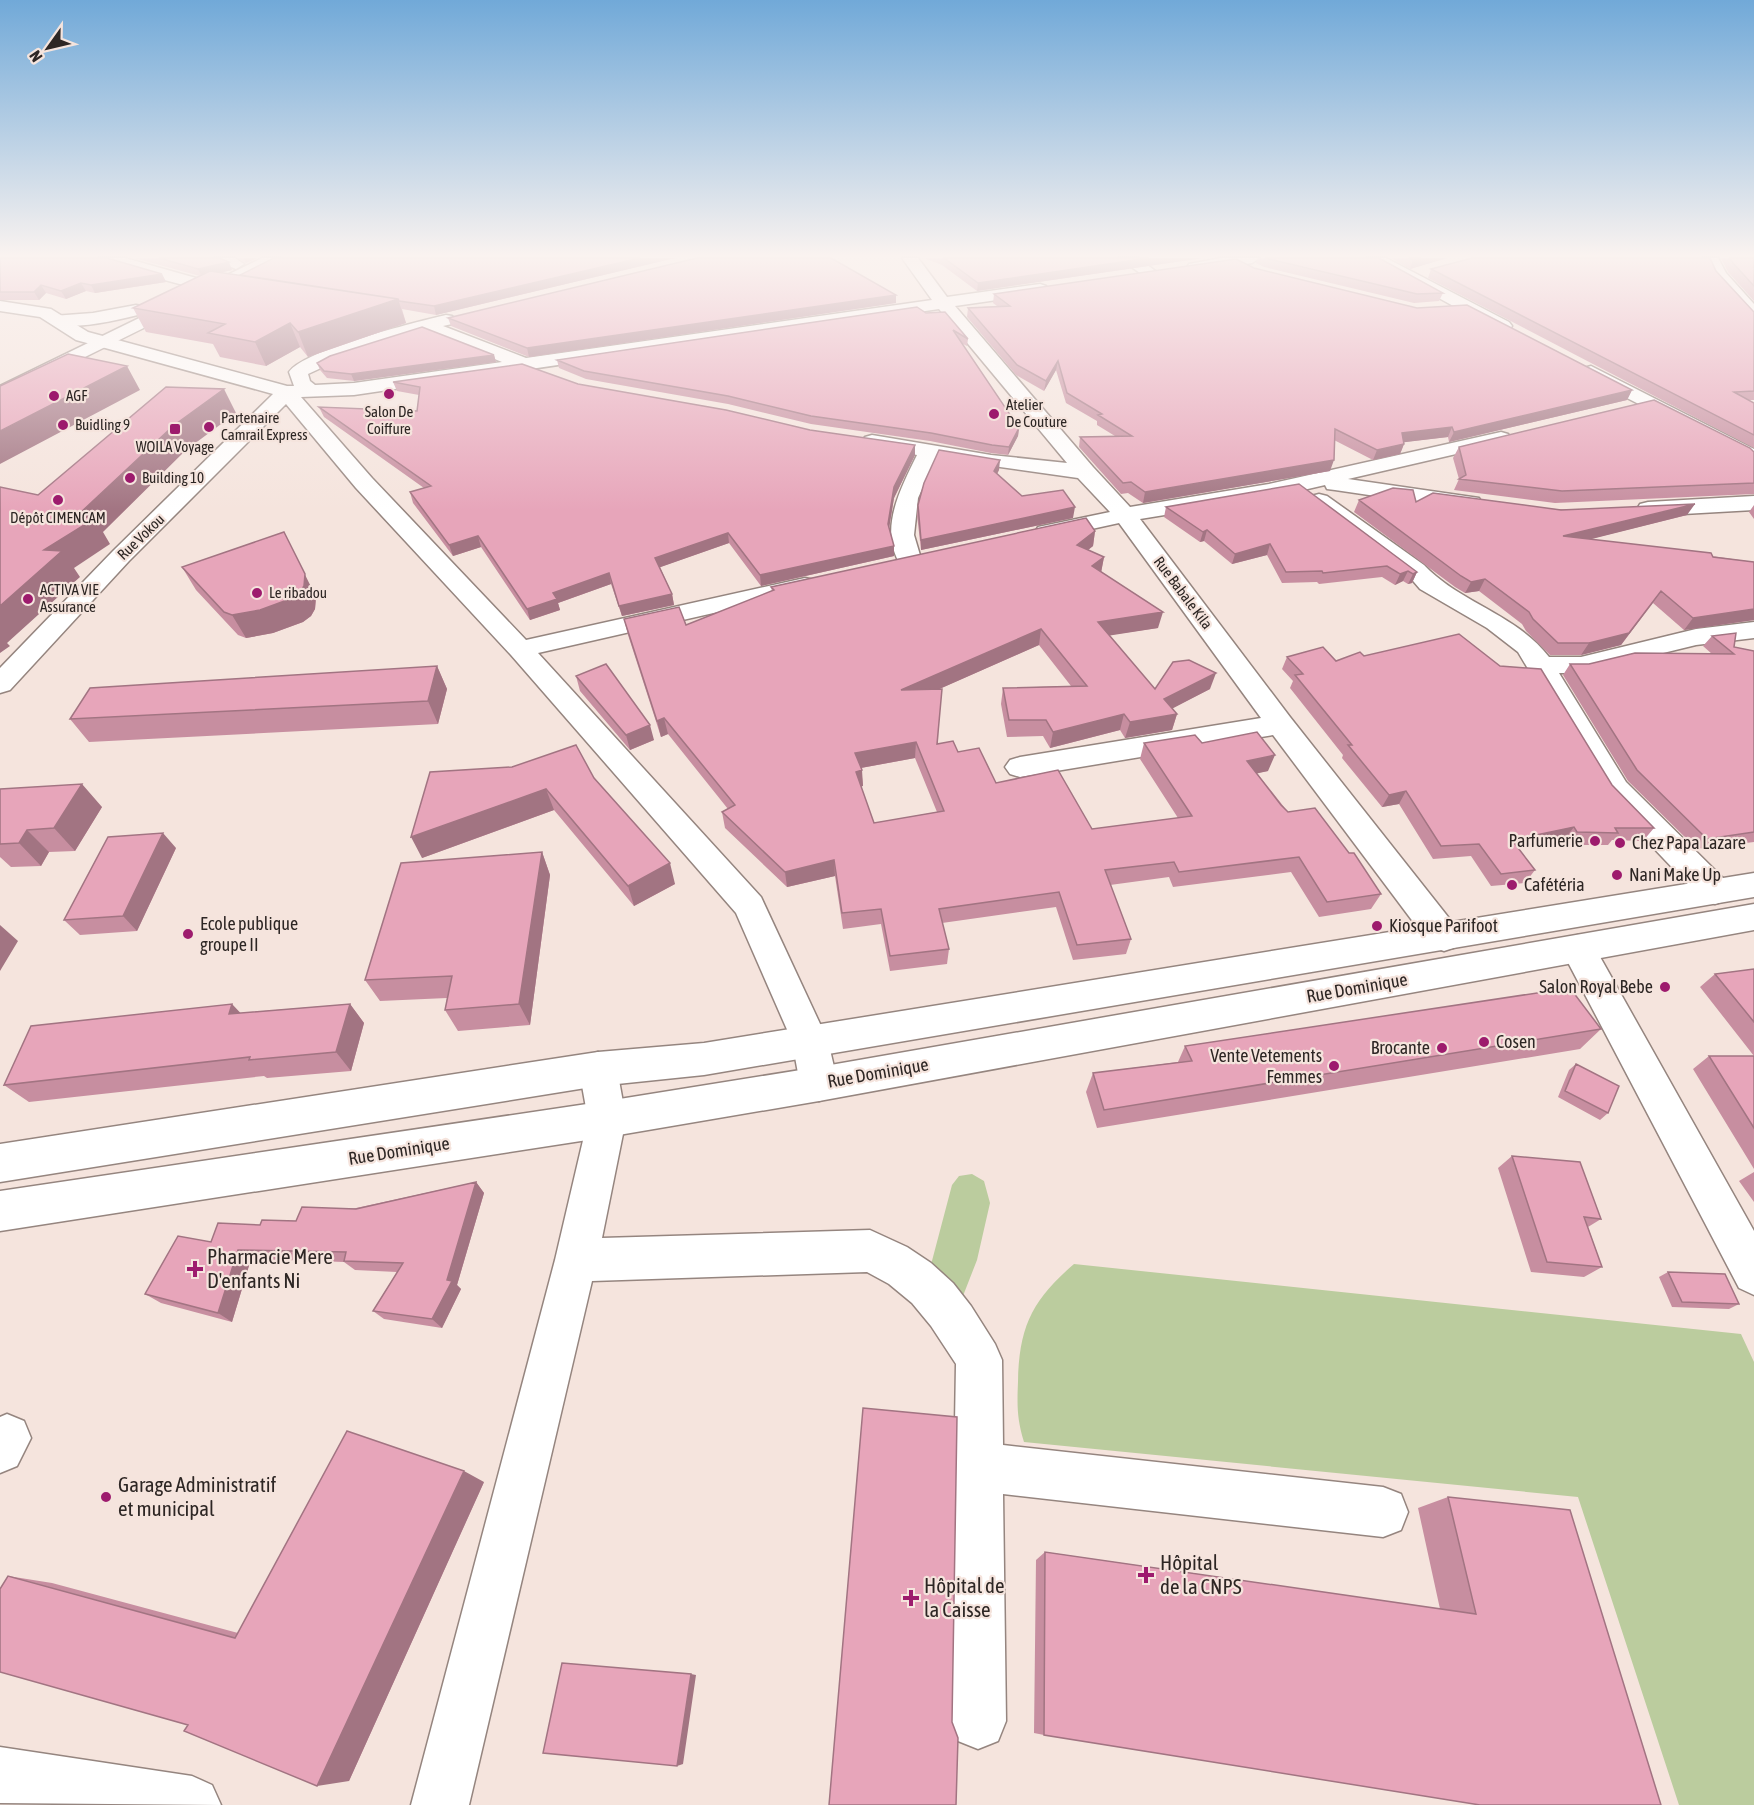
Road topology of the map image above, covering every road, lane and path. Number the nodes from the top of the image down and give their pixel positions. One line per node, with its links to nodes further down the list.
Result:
1 (69, 342): 9 (street)
2 (103, 342): 11 (street); 12 (street)
3 (373, 342): 11 (street)
4 (477, 342): 8 (street)
5 (680, 342): 8 (street)
6 (976, 342): 19 (street, Rue Babale Kila)
7 (1575, 364): 13 (street)
8 (527, 365): 10 (street); 11 (street)
9 (0, 375)
10 (559, 378)
11 (298, 391): 31 (street); 33 (street, Rue Vokou)
12 (0, 393)
13 (1649, 403): 14 (street); 18 (street)
14 (1615, 411)
15 (1523, 433): 20 (street)
16 (859, 439): 17 (street)
17 (930, 449): 19 (street); 27 (street)
18 (1754, 457)
19 (1085, 472): 24 (street, Rue Babale Kila)
20 (1308, 483): 21 (street); 24 (street); 32 (street)
21 (1488, 505)
22 (1627, 509): 23 (street)
23 (1749, 509)
24 (1125, 515): 25 (street); 34 (street, Rue Babale Kila)
25 (1023, 537)
26 (933, 557): 27 (street)
27 (910, 562): 28 (street)
28 (887, 567)
29 (830, 580): 31 (street)
30 (1754, 630): 32 (street)
31 (520, 649): 42 (street)
32 (1541, 665): 37 (street)
33 (0, 684)
34 (1280, 724): 35 (street); 39 (street, Rue Babale Kila)
35 (1020, 767)
36 (1754, 885): 37 (street, Rue Dominique)
37 (1714, 891): 39 (street, Rue Dominique)
38 (1754, 917): 40 (street, Rue Dominique)
39 (1459, 934): 41 (street, Rue Babale Kila); 42 (street, Rue Dominique)
40 (1578, 949): 41 (street, Rue Dominique); 49 (street)
41 (1498, 964): 44 (street, Rue Dominique)
42 (810, 1041): 43 (street, Rue Dominique); 44 (street)
43 (598, 1069): 45 (street); 46 (street, Rue Dominique)
44 (819, 1084): 45 (street, Rue Dominique)
45 (607, 1119): 47 (street, Rue Dominique); 48 (street)
46 (0, 1163)
47 (0, 1211)
48 (576, 1260): 50 (street); 55 (street)
49 (1754, 1273)
50 (979, 1467): 51 (street); 52 (street)
51 (1383, 1512)
52 (978, 1721)
53 (0, 1775): 54 (street)
54 (192, 1805)
55 (440, 1805)

